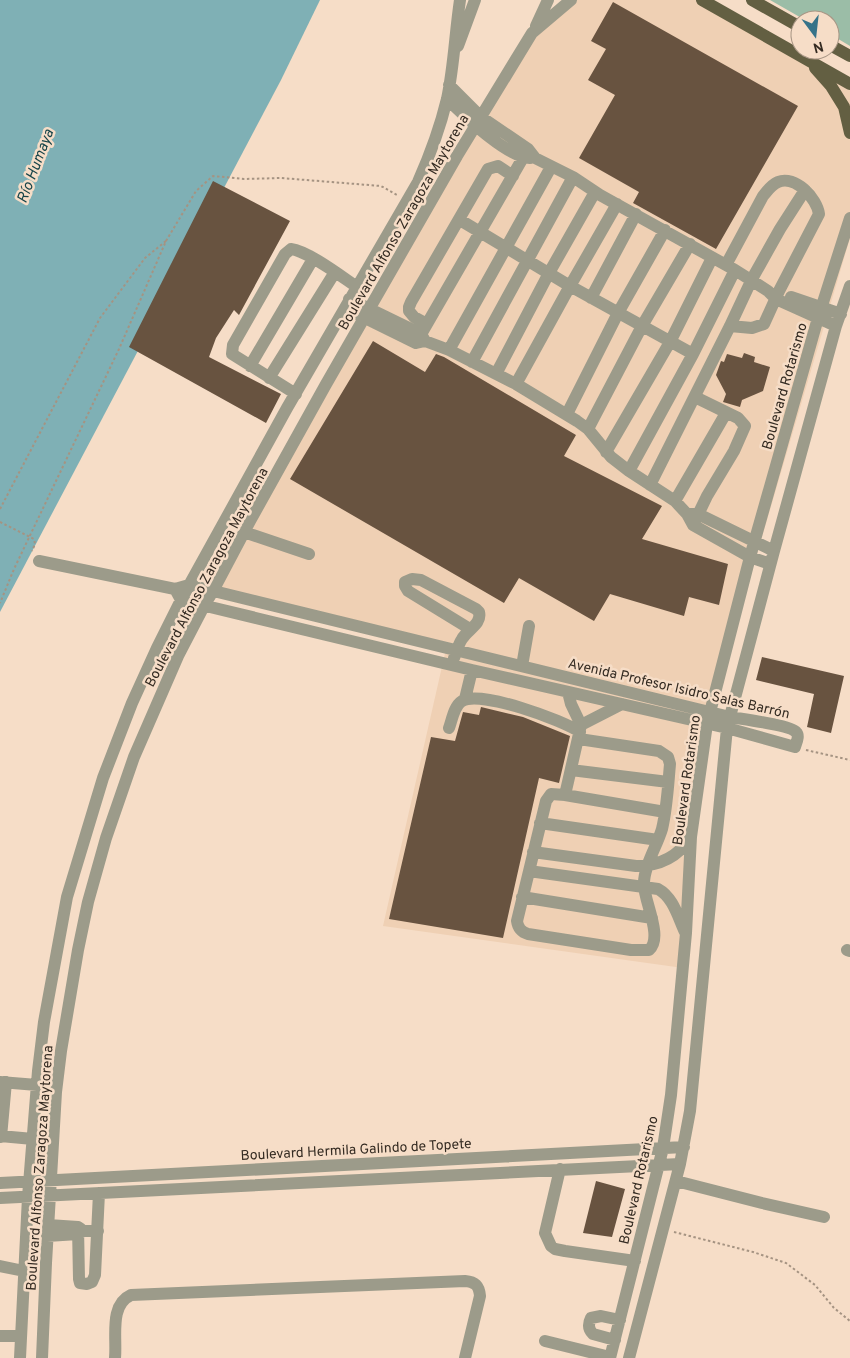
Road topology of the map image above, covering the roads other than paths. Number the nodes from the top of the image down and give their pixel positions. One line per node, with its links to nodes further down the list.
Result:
1 (460, 0): 10 (street, Boulevard Alfonso Zaragoza Maytorena)
2 (475, 0): 10 (street)
3 (548, 0): 8 (street)
4 (571, 0): 8 (street, Boulevard Alfonso Zaragoza Maytorena)
5 (702, 0): 9 (main road)
6 (752, 0): 7 (main road)
7 (790, 22)
8 (532, 33): 16 (street, Boulevard Alfonso Zaragoza Maytorena)
9 (790, 49)
10 (454, 57): 14 (street, Boulevard Alfonso Zaragoza Maytorena)
11 (809, 60): 17 (main road)
12 (810, 60): 13 (main road)
13 (850, 84)
14 (449, 85): 15 (street, Boulevard Alfonso Zaragoza Maytorena); 16 (street)
15 (447, 99): 16 (street); 41 (street, Boulevard Alfonso Zaragoza Maytorena)
16 (478, 122): 18 (street); 45 (street, Boulevard Alfonso Zaragoza Maytorena)
17 (850, 133)
18 (528, 155): 19 (street); 20 (street)
19 (551, 167): 21 (street); 31 (street)
20 (513, 176): 27 (street); 29 (street)
21 (573, 177): 23 (street); 34 (street)
22 (805, 190): 35 (street); 38 (street); 42 (street)
23 (595, 192): 24 (street); 37 (street)
24 (617, 204): 25 (street); 39 (street)
25 (636, 214): 28 (street); 43 (street)
26 (850, 218): 47 (street, Boulevard Rotarismo)
27 (460, 220): 29 (street); 51 (street)
28 (665, 230): 30 (street); 46 (street)
29 (481, 231): 31 (street); 51 (street)
30 (690, 244): 32 (street); 49 (street)
31 (506, 246): 34 (street); 53 (street)
32 (712, 258): 35 (street); 52 (street)
33 (313, 259): 36 (street); 56 (street); 56 (street)
34 (528, 260): 37 (street); 55 (street)
35 (731, 267): 38 (street); 54 (street)
36 (335, 272): 41 (street); 58 (street)
37 (549, 273): 39 (street); 57 (street)
38 (752, 279): 42 (street); 50 (street)
39 (570, 286): 43 (street); 59 (street)
40 (850, 286): 48 (street)
41 (357, 287): 44 (street, Boulevard Alfonso Zaragoza Maytorena)
42 (774, 294): 47 (street); 50 (street)
43 (591, 298): 46 (street)
44 (347, 304): 45 (street); 60 (street, Boulevard Alfonso Zaragoza Maytorena)
45 (367, 313): 51 (street); 70 (street, Boulevard Alfonso Zaragoza Maytorena)
46 (618, 313): 49 (street); 63 (street)
47 (820, 313): 48 (street); 71 (street, Boulevard Rotarismo)
48 (838, 320): 72 (street)
49 (642, 326): 52 (street); 64 (street)
50 (730, 326): 61 (street)
51 (422, 336): 53 (street)
52 (670, 342): 54 (street); 65 (street)
53 (449, 350): 55 (street)
54 (693, 354): 66 (street)
55 (472, 362): 57 (street)
56 (250, 366): 58 (street)
57 (496, 374): 59 (street)
58 (269, 378): 60 (street)
59 (516, 384): 63 (street)
60 (296, 394): 77 (street, Boulevard Alfonso Zaragoza Maytorena)
61 (694, 397): 62 (street); 67 (street)
62 (726, 413): 68 (street); 69 (street)
63 (566, 414): 64 (street)
64 (588, 429): 65 (street)
65 (606, 452): 66 (street)
66 (628, 471): 67 (street)
67 (650, 485): 68 (street)
68 (674, 501): 69 (street)
69 (693, 518): 71 (street); 74 (street)
70 (244, 532): 73 (street); 78 (street, Boulevard Alfonso Zaragoza Maytorena)
71 (755, 542): 72 (street); 74 (street, Boulevard Rotarismo)
72 (774, 551): 76 (street)
73 (309, 554)
74 (750, 557): 76 (street); 90 (street, Boulevard Rotarismo)
75 (39, 561): 79 (street, Avenida Profesor Isidro Salas Barrón)
76 (770, 564): 91 (street)
77 (189, 585): 78 (street, Avenida Profesor Isidro Salas Barrón); 79 (street, Boulevard Alfonso Zaragoza Maytorena)
78 (214, 591): 80 (street, Boulevard Alfonso Zaragoza Maytorena); 83 (street, Avenida Profesor Isidro Salas Barrón)
79 (178, 594): 80 (street, Avenida Profesor Isidro Salas Barrón); 107 (street, Boulevard Alfonso Zaragoza Maytorena)
80 (204, 606): 84 (street, Avenida Profesor Isidro Salas Barrón); 108 (street, Boulevard Alfonso Zaragoza Maytorena)
81 (530, 626): 85 (street)
82 (470, 629): 82 (street); 83 (street)
83 (457, 651): 84 (street); 85 (street, Avenida Profesor Isidro Salas Barrón)
84 (452, 665): 86 (street, Avenida Profesor Isidro Salas Barrón)
85 (522, 666): 90 (street, Avenida Profesor Isidro Salas Barrón)
86 (472, 670): 87 (street, Avenida Profesor Isidro Salas Barrón); 88 (street)
87 (568, 692): 89 (street, Avenida Profesor Isidro Salas Barrón); 93 (street)
88 (465, 700): 92 (street); 93 (street)
89 (622, 704): 90 (street, Avenida Profesor Isidro Salas Barrón); 93 (street)
90 (708, 718): 91 (street, Avenida Profesor Isidro Salas Barrón); 100 (street, Boulevard Rotarismo)
91 (729, 723): 94 (street, Avenida Profesor Isidro Salas Barrón); 116 (street)
92 (449, 728)
93 (580, 732): 95 (street); 96 (street)
94 (795, 747)
95 (571, 770): 96 (street); 97 (street)
96 (668, 782): 98 (street)
97 (565, 795): 98 (street); 99 (street)
98 (665, 812): 101 (street)
99 (540, 823): 101 (street); 102 (street)
100 (691, 837): 103 (street); 110 (street, Boulevard Rotarismo)
101 (658, 840): 103 (street)
102 (533, 852): 103 (street); 104 (street)
103 (647, 866): 105 (street)
104 (529, 871): 105 (street); 106 (street)
105 (644, 886): 109 (street); 110 (street)
106 (522, 897): 109 (street); 109 (street)
107 (67, 898): 108 (street); 112 (street, Boulevard Alfonso Zaragoza Maytorena)
108 (88, 902): 121 (street, Boulevard Alfonso Zaragoza Maytorena)
109 (652, 918)
110 (686, 934): 117 (street, Boulevard Rotarismo)
111 (3, 1082): 112 (street); 113 (street)
112 (37, 1085): 115 (street, Boulevard Alfonso Zaragoza Maytorena)
113 (2, 1109): 114 (street)
114 (1, 1136): 115 (street)
115 (33, 1138): 122 (street, Boulevard Alfonso Zaragoza Maytorena)
116 (684, 1146): 117 (street, Boulevard Hermila Galindo de Topete); 119 (street)
117 (663, 1148): 118 (street, Boulevard Rotarismo); 121 (street, Boulevard Hermila Galindo de Topete)
118 (660, 1164): 119 (street); 120 (street); 133 (street, Boulevard Rotarismo)
119 (680, 1164): 123 (street)
120 (560, 1169): 125 (street); 133 (street)
121 (52, 1180): 122 (street, Boulevard Hermila Galindo de Topete); 126 (street, Boulevard Alfonso Zaragoza Maytorena)
122 (30, 1181): 124 (street, Boulevard Hermila Galindo de Topete); 127 (street, Boulevard Alfonso Zaragoza Maytorena)
123 (676, 1181): 129 (street); 146 (street)
124 (0, 1182)
125 (99, 1193): 126 (street); 132 (street)
126 (50, 1196): 127 (street); 130 (street, Boulevard Alfonso Zaragoza Maytorena)
127 (28, 1197): 128 (street); 135 (street, Boulevard Alfonso Zaragoza Maytorena)
128 (0, 1198)
129 (824, 1217)
130 (48, 1231): 131 (street); 142 (street, Boulevard Alfonso Zaragoza Maytorena)
131 (80, 1231): 132 (street); 132 (street)
132 (98, 1231)
133 (635, 1261): 136 (street, Boulevard Rotarismo)
134 (0, 1266): 135 (street)
135 (24, 1271): 138 (street, Boulevard Alfonso Zaragoza Maytorena)
136 (620, 1320): 139 (street, Boulevard Rotarismo); 139 (street)
137 (0, 1336): 138 (street)
138 (21, 1336): 141 (street, Boulevard Alfonso Zaragoza Maytorena)
139 (615, 1340): 145 (street, Boulevard Rotarismo)
140 (545, 1341): 145 (street)
141 (20, 1358)
142 (42, 1358)
143 (114, 1358): 144 (street)
144 (465, 1358)
145 (610, 1358)
146 (629, 1358)

